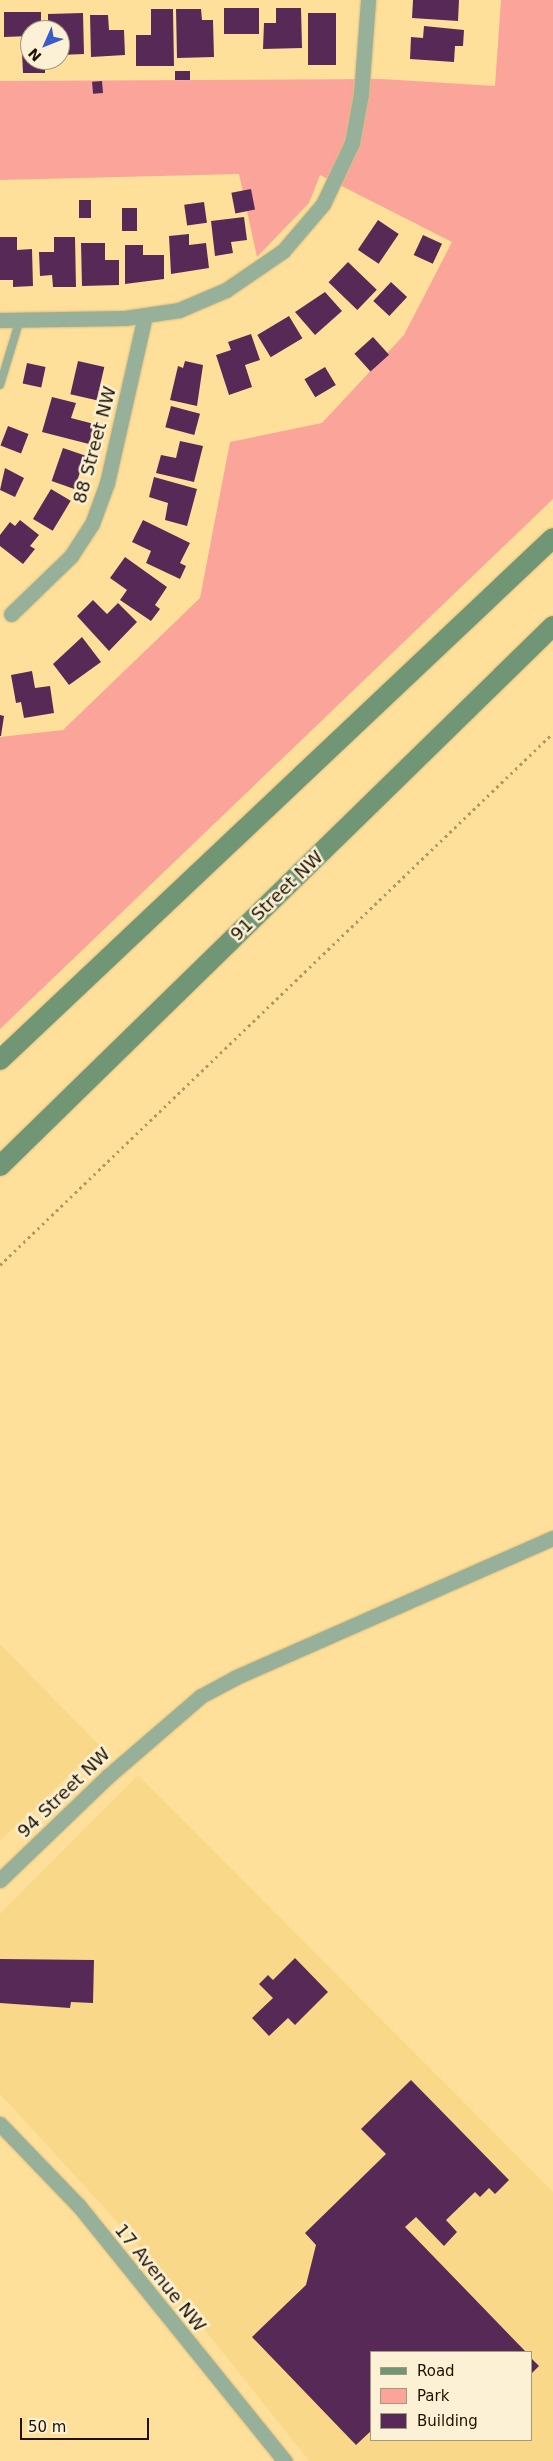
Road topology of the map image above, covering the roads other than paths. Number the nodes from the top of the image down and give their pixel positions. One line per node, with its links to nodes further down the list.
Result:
1 (368, 0): 2 (street)
2 (145, 316): 4 (street); 7 (street, 88 Street NW)
3 (0, 320): 4 (street)
4 (20, 320): 5 (lane)
5 (0, 385)
6 (553, 538): 9 (main road)
7 (11, 614)
8 (553, 626): 10 (main road, 91 Street NW)
9 (0, 1060)
10 (0, 1166)
11 (553, 1538): 12 (street, 94 Street NW)
12 (0, 1880)
13 (0, 2124): 14 (street, 17 Avenue NW)
14 (285, 2461)

